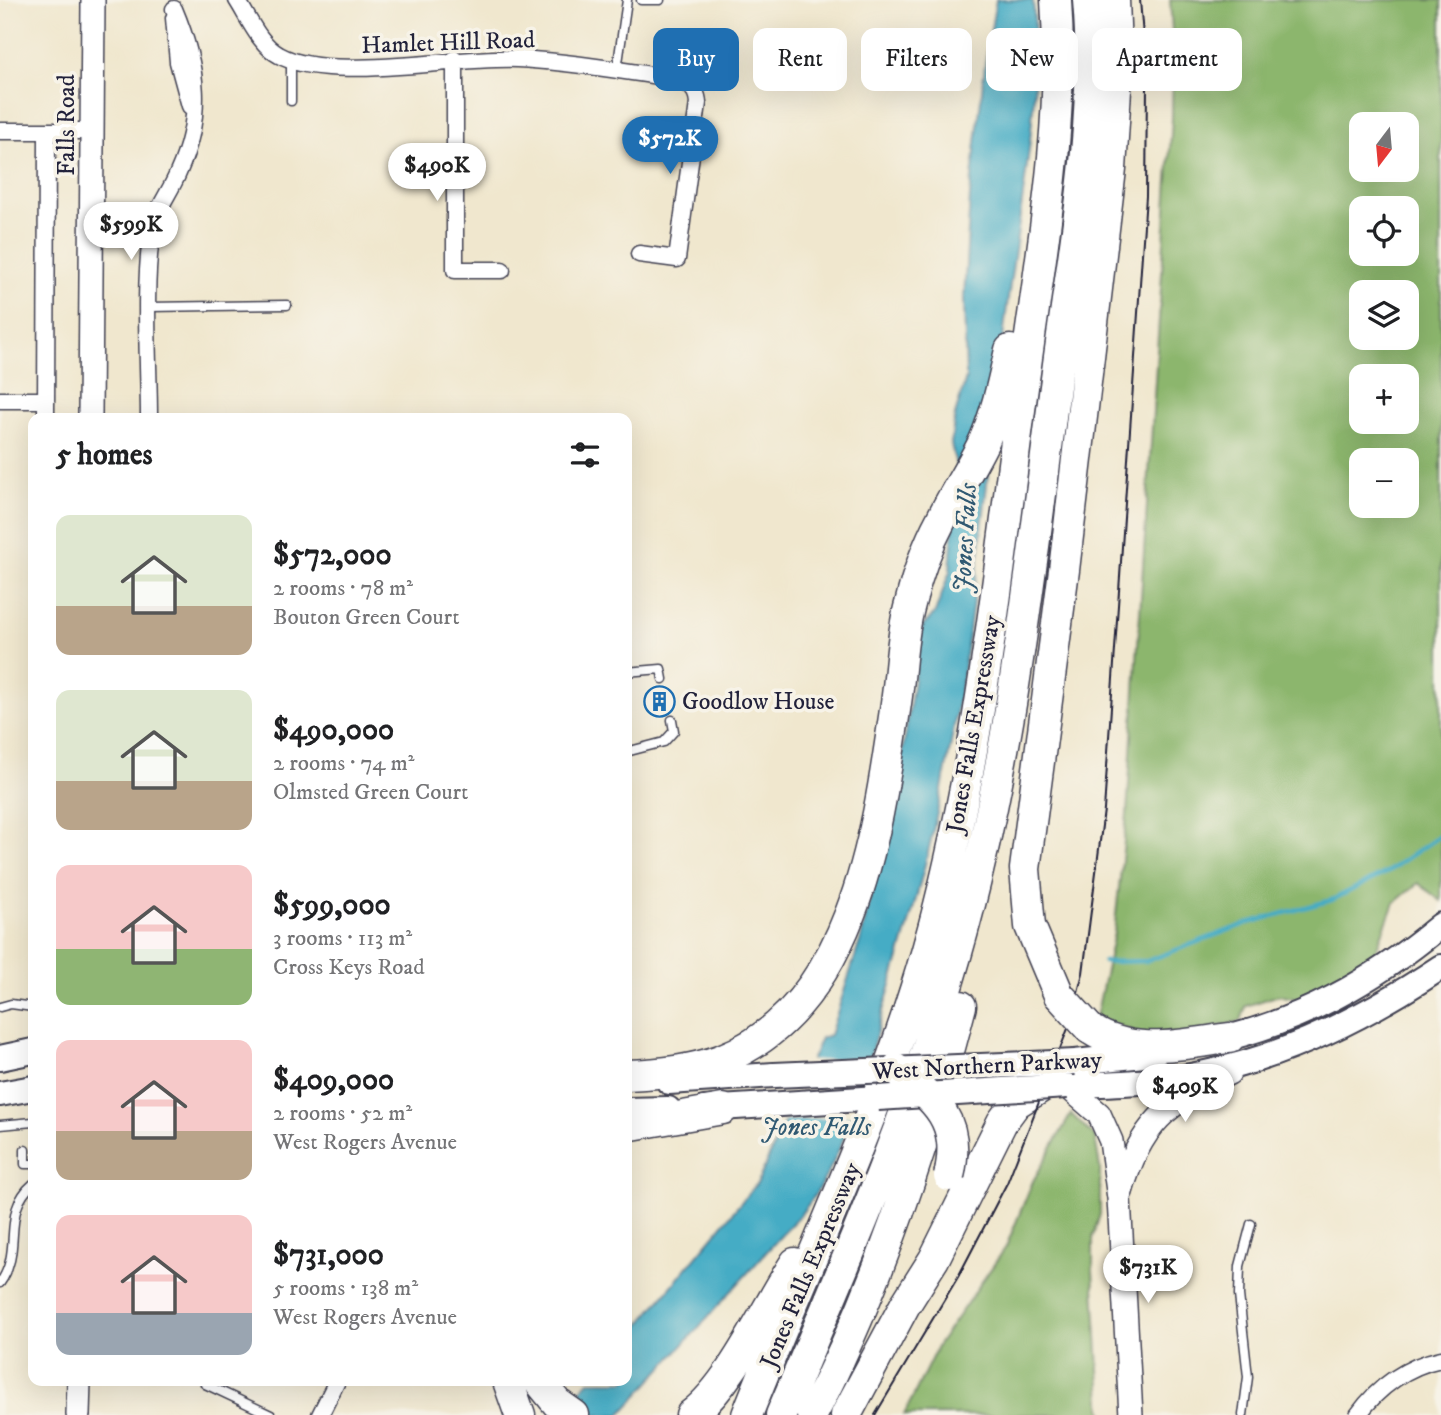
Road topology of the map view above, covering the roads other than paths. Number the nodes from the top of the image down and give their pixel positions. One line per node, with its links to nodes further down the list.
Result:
1 (93, 0): 18 (street, Falls Road)
2 (237, 0): 11 (street, Hamlet Hill Road)
3 (627, 0): 13 (lane)
4 (641, 0): 5 (lane)
5 (660, 0)
6 (1056, 0): 19 (highway, Jones Falls Expressway)
7 (1088, 0): 33 (highway, Jones Falls Expressway)
8 (1114, 0): 10 (highway)
9 (173, 4): 23 (street)
10 (1115, 28)
11 (291, 60): 12 (street, Hamlet Hill Road); 15 (lane)
12 (454, 60): 13 (street, Hamlet Hill Road); 21 (street)
13 (617, 70): 20 (street, Hamlet Hill Road)
14 (1114, 91): 38 (highway, bridge)
15 (291, 101)
16 (0, 131): 17 (street)
17 (47, 131): 18 (street); 25 (street)
18 (92, 131): 27 (street, Falls Road)
19 (1052, 165): 43 (highway); 60 (highway, Jones Falls Expressway)
20 (639, 254)
21 (502, 270)
22 (287, 305): 23 (lane)
23 (149, 307): 28 (street)
24 (0, 400): 25 (street)
25 (46, 400): 26 (street)
26 (46, 413)
27 (90, 413)
28 (149, 413)
29 (632, 671): 30 (lane)
30 (663, 679)
31 (672, 720): 32 (lane)
32 (632, 750)
33 (992, 816): 75 (highway, Jones Falls Expressway); 76 (highway)
34 (1441, 925): 38 (main road, West Northern Parkway)
35 (1441, 967): 41 (main road, West Northern Parkway)
36 (28, 1006): 37 (lane)
37 (0, 1007)
38 (1229, 1038): 42 (main road, West Northern Parkway, bridge)
39 (28, 1052): 40 (main road)
40 (0, 1058)
41 (1258, 1059): 47 (main road, West Northern Parkway); 61 (street)
42 (897, 1069): 45 (main road, West Northern Parkway, bridge); 50 (highway, bridge)
43 (632, 1076)
44 (632, 1078): 45 (main road, West Northern Parkway)
45 (665, 1082): 46 (highway)
46 (632, 1085)
47 (1053, 1087): 50 (main road, West Northern Parkway, bridge); 58 (highway); 61 (street)
48 (28, 1089): 49 (main road)
49 (0, 1094)
50 (929, 1095): 51 (main road, West Northern Parkway, bridge); 58 (highway, bridge)
51 (723, 1109): 52 (main road, West Northern Parkway); 55 (highway)
52 (632, 1110)
53 (28, 1124): 54 (lane)
54 (0, 1125)
55 (632, 1125)
56 (25, 1150): 57 (lane)
57 (28, 1164)
58 (959, 1180): 77 (highway)
59 (28, 1188): 63 (lane)
60 (841, 1192): 73 (highway); 74 (highway, Jones Falls Expressway)
61 (1119, 1198): 78 (street)
62 (1251, 1224): 79 (lane)
63 (0, 1283)
64 (1441, 1359): 80 (street)
65 (79, 1386): 69 (street)
66 (209, 1386): 70 (lane)
67 (334, 1386): 71 (street)
68 (543, 1386): 72 (highway)
69 (78, 1415)
70 (271, 1415)
71 (320, 1415)
72 (574, 1415)
73 (691, 1415)
74 (747, 1415)
75 (781, 1415)
76 (812, 1415)
77 (846, 1415)
78 (1131, 1415)
79 (1243, 1415)
80 (1359, 1415)

